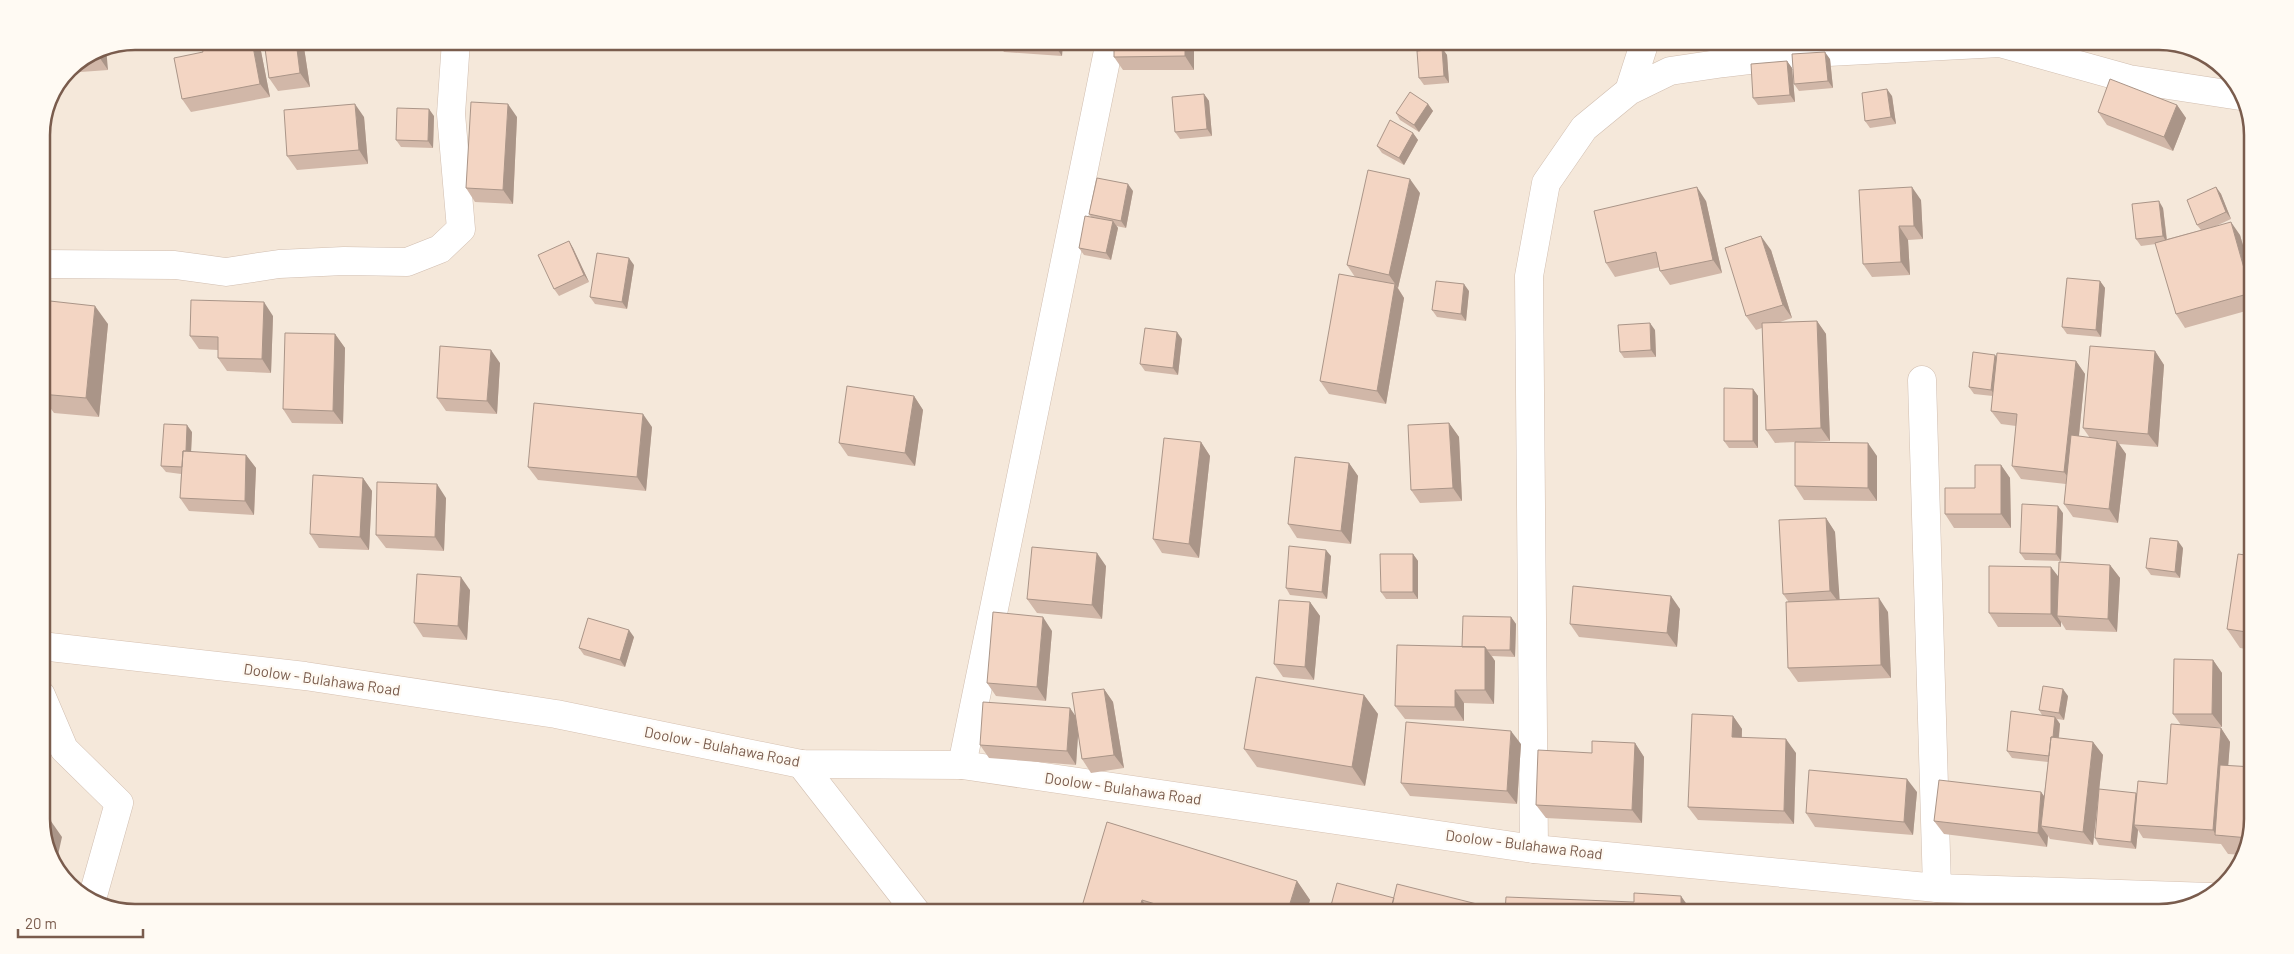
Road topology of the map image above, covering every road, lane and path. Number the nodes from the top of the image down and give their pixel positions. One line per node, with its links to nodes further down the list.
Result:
1 (455, 50): 8 (street)
2 (1108, 50): 13 (street)
3 (1642, 50): 6 (street)
4 (1866, 50): 6 (street)
5 (2025, 50): 7 (street)
6 (1629, 92): 14 (street)
7 (2233, 95)
8 (50, 264)
9 (1922, 380): 15 (street)
10 (50, 647): 12 (street, Doolow - Bulahawa Road)
11 (50, 715): 16 (street)
12 (801, 764): 13 (street, Doolow - Bulahawa Road); 18 (street)
13 (962, 766): 14 (street, Doolow - Bulahawa Road)
14 (1534, 849): 15 (street, Doolow - Bulahawa Road)
15 (1937, 888): 17 (street, Doolow - Bulahawa Road)
16 (94, 893)
17 (2192, 896)
18 (910, 904)

